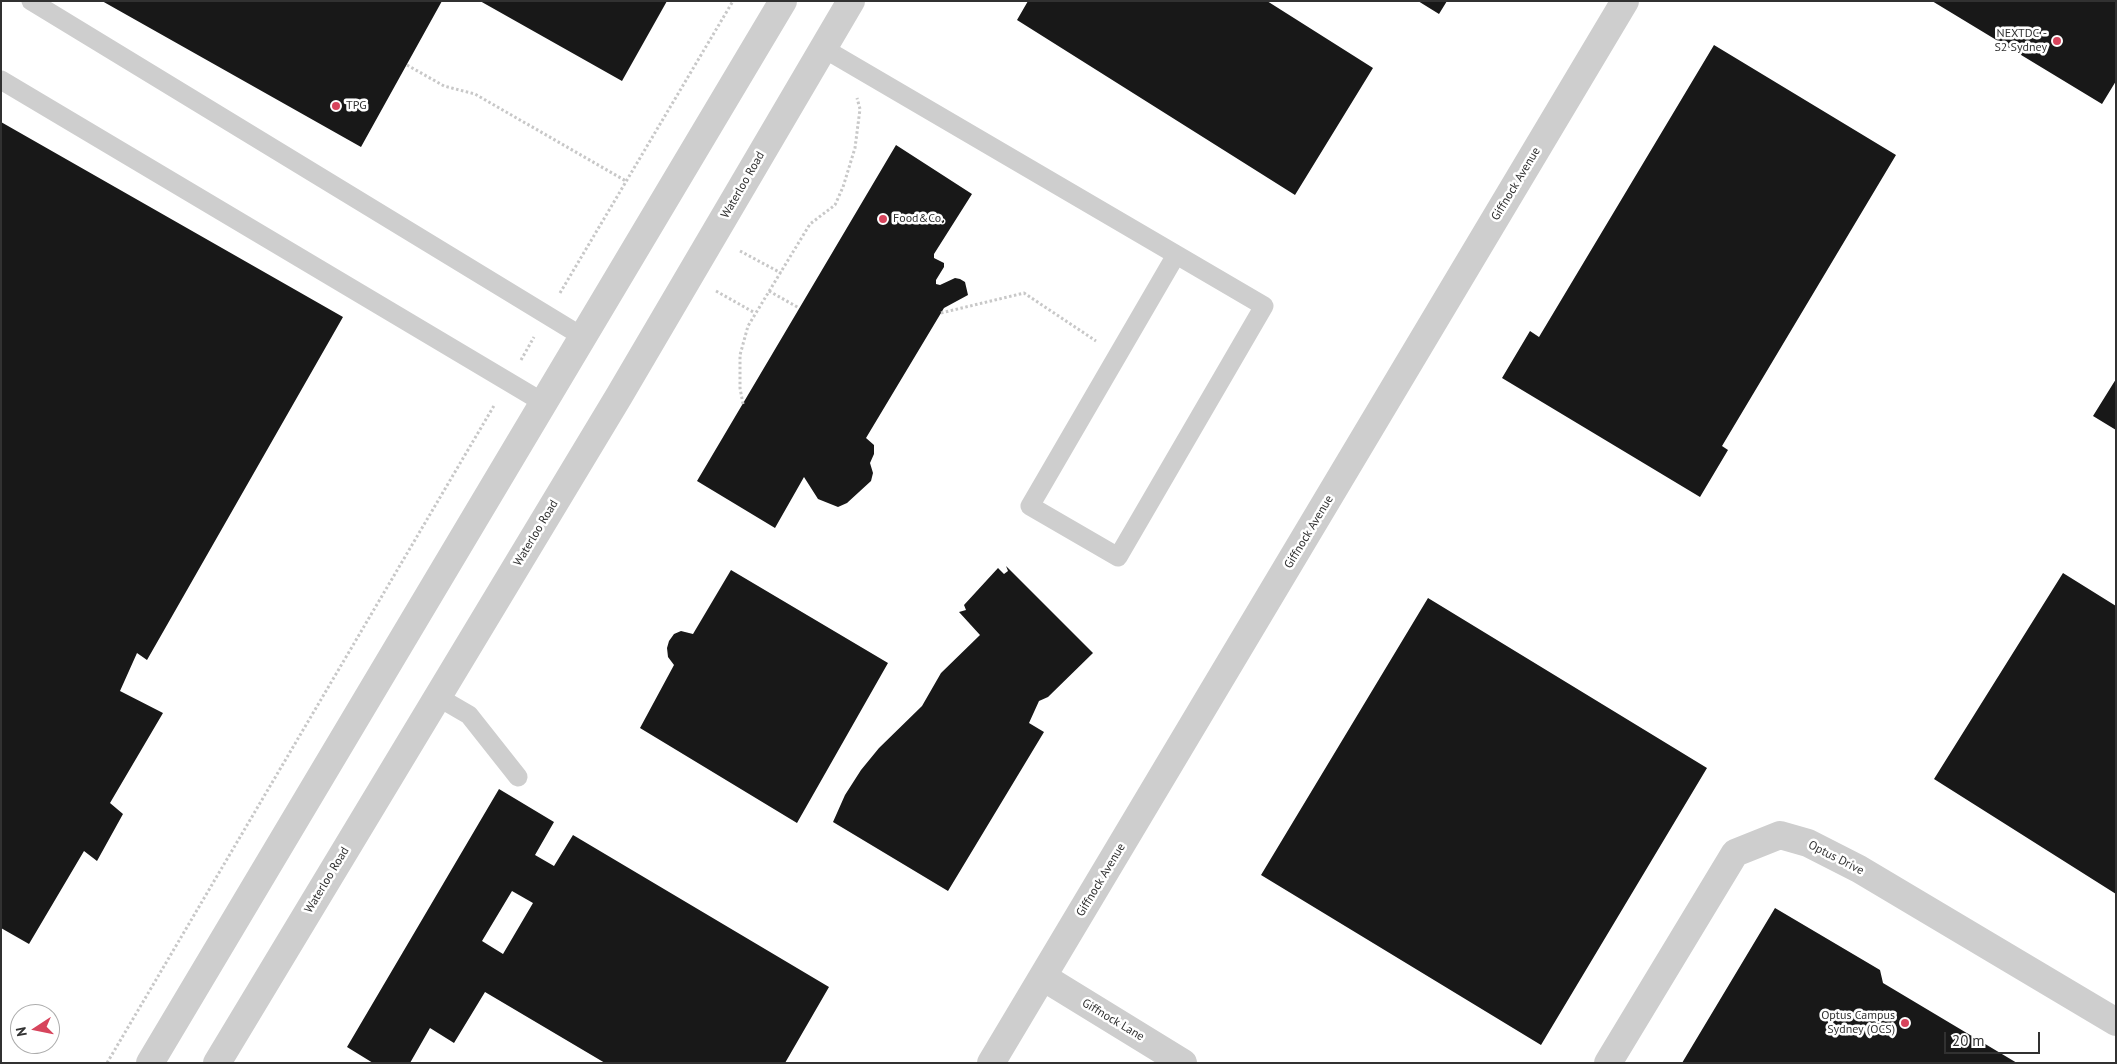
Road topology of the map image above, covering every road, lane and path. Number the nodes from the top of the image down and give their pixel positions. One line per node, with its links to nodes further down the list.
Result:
1 (31, 1): 19 (lane)
2 (733, 1): 10 (path)
3 (783, 1): 20 (street)
4 (851, 1): 6 (street, Waterloo Road)
5 (1626, 1): 27 (street, Giffnock Avenue)
6 (823, 48): 12 (lane); 25 (street, Waterloo Road)
7 (407, 65): 10 (path)
8 (1, 80): 22 (lane)
9 (858, 101): 13 (path)
10 (626, 181): 19 (path)
11 (739, 251): 13 (path)
12 (1176, 255): 21 (lane); 21 (lane)
13 (781, 273): 15 (path)
14 (716, 290): 17 (path)
15 (769, 291): 16 (path); 17 (path)
16 (800, 308)
17 (755, 313): 24 (path)
18 (941, 313): 21 (path)
19 (547, 315): 20 (lane); 22 (path)
20 (583, 337): 23 (street)
21 (1118, 355)
22 (508, 381): 23 (lane); 29 (path)
23 (544, 403): 30 (street)
24 (743, 404)
25 (438, 697): 26 (lane); 31 (street, Waterloo Road)
26 (518, 777)
27 (1043, 977): 32 (street, Giffnock Avenue); 33 (street, Giffnock Lane)
28 (2116, 1022): 34 (street, Optus Drive)
29 (107, 1063)
30 (150, 1063)
31 (217, 1063)
32 (992, 1063)
33 (1183, 1063)
34 (1608, 1063)

